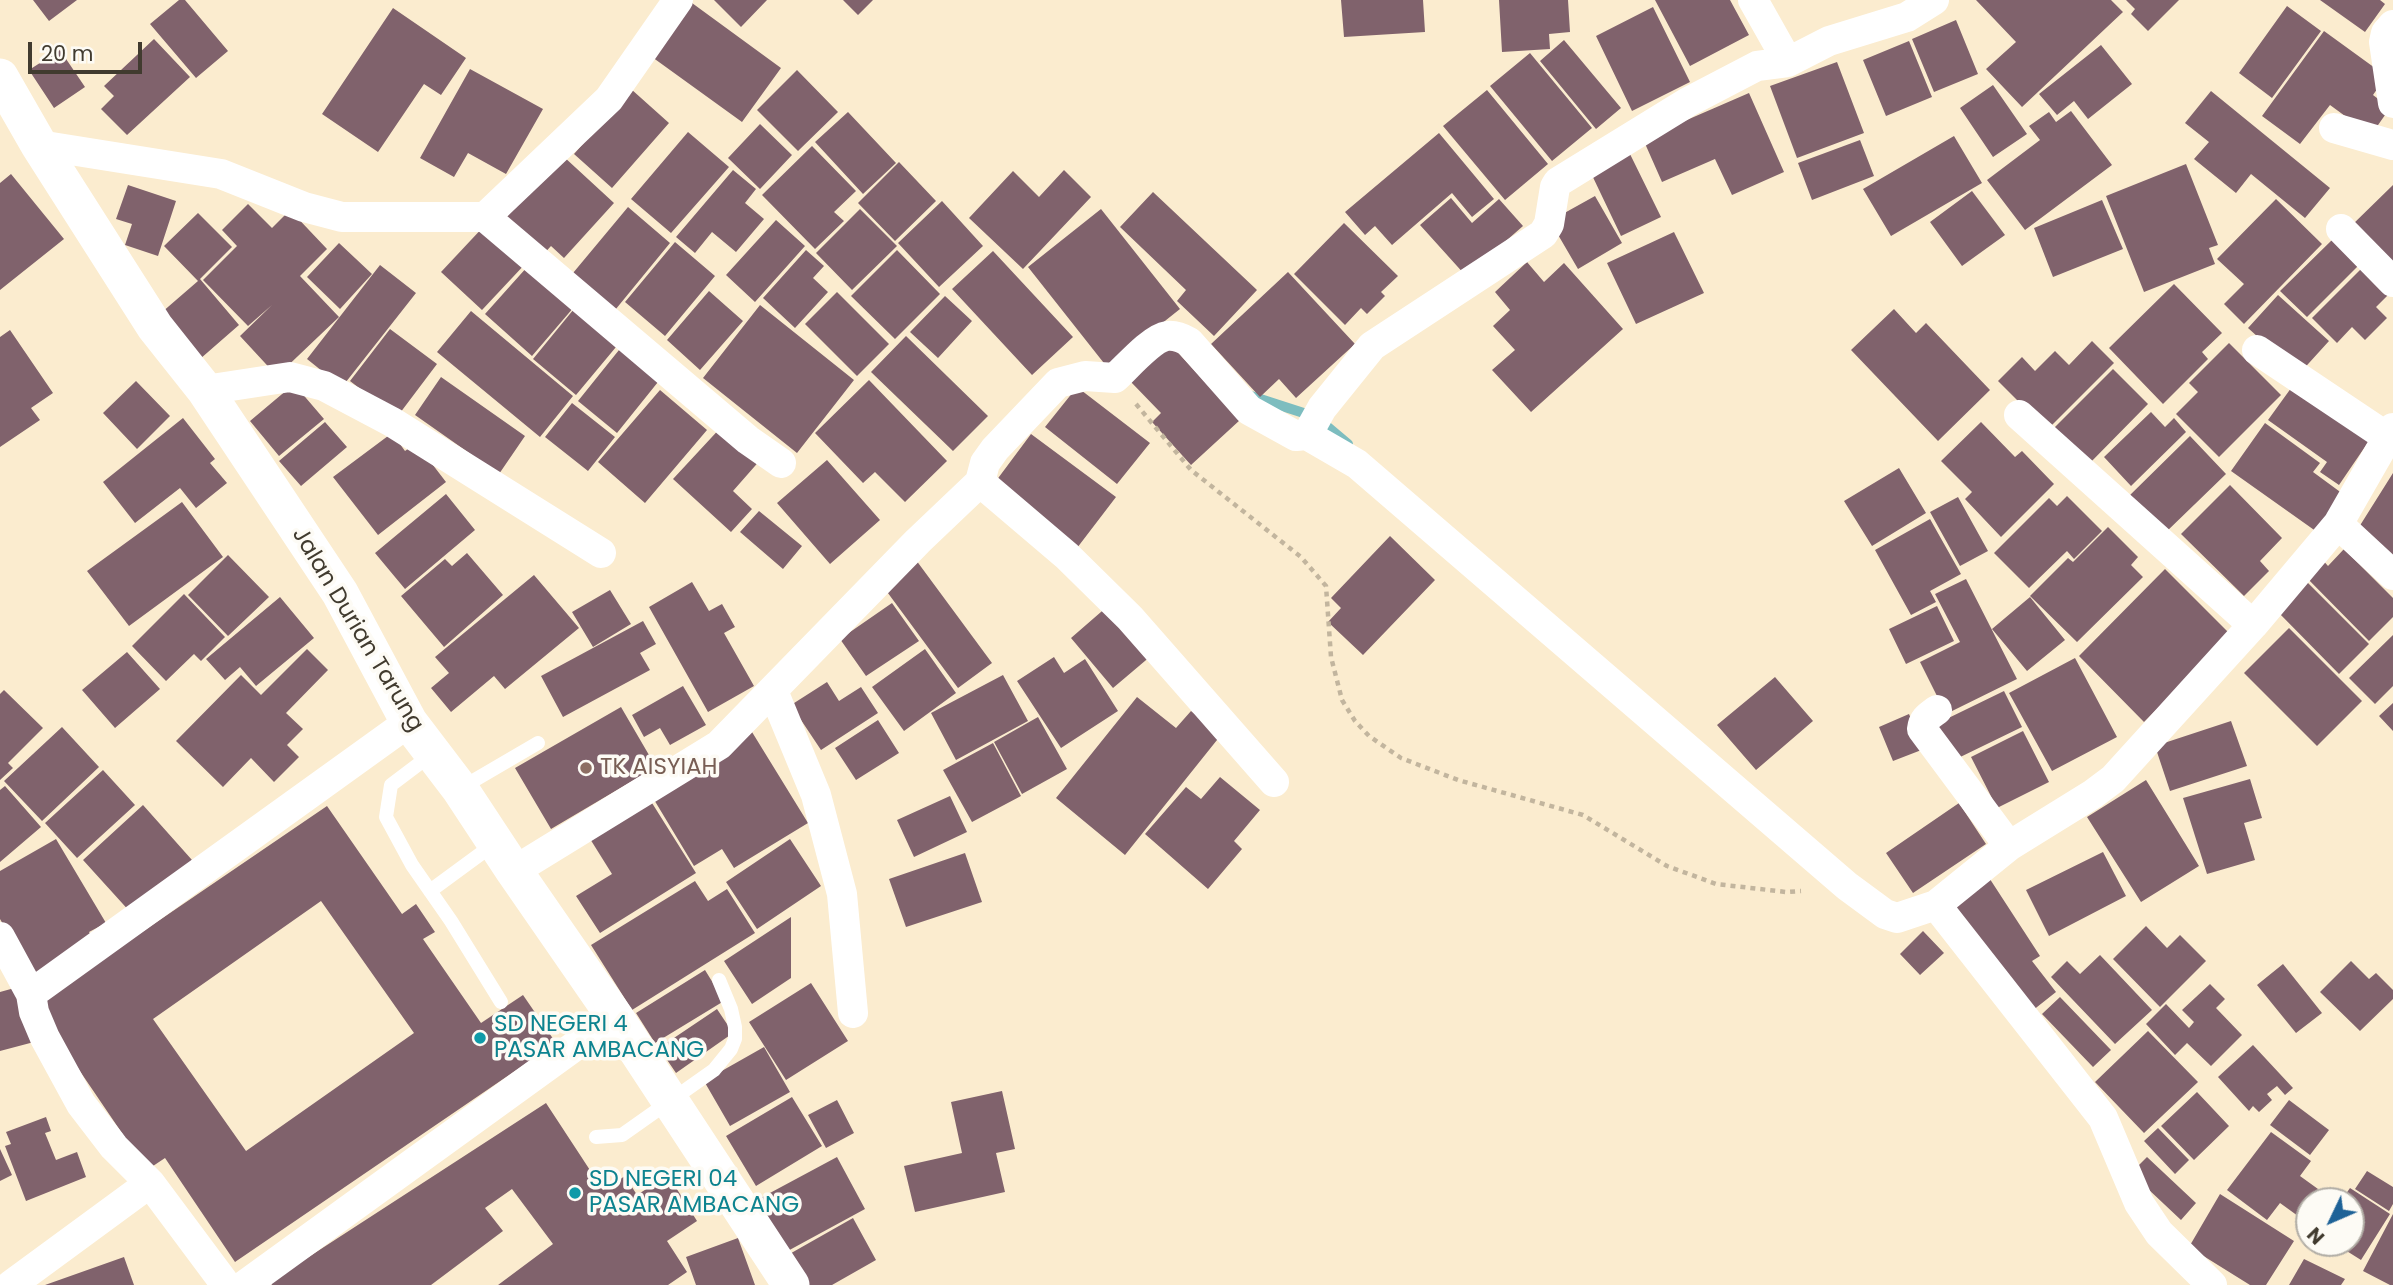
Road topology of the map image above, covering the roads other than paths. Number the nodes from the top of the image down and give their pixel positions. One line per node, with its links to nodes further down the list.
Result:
1 (678, 0): 11 (street)
2 (1754, 0): 5 (street)
3 (1934, 0): 5 (street)
4 (2393, 25): 7 (street)
5 (1788, 62): 17 (street)
6 (0, 77): 9 (street, Jalan Durian Tarung)
7 (2393, 103)
8 (2334, 128): 10 (street)
9 (39, 145): 11 (street); 15 (street, Jalan Durian Tarung)
10 (2393, 145)
11 (485, 217): 19 (street)
12 (2341, 229): 13 (street)
13 (2393, 282)
14 (2257, 350): 18 (street)
15 (205, 390): 22 (street); 27 (street, Jalan Durian Tarung)
16 (2019, 415): 24 (street)
17 (1313, 424): 20 (street); 35 (street)
18 (2390, 432): 21 (street)
19 (781, 463)
20 (979, 482): 25 (street); 30 (street)
21 (2338, 524): 23 (street); 24 (street)
22 (601, 553)
23 (2393, 575)
24 (2253, 625): 32 (street)
25 (773, 691): 33 (street); 40 (street)
26 (1937, 710): 32 (street)
27 (409, 722): 29 (street, Jalan Durian Tarung); 38 (street)
28 (538, 743): 31 (lane)
29 (433, 753): 31 (street, Jalan Durian Tarung); 34 (lane)
30 (1274, 782)
31 (460, 789): 33 (street, Jalan Durian Tarung)
32 (2009, 846): 35 (street)
33 (505, 858): 34 (lane); 41 (street, Jalan Durian Tarung)
34 (430, 891): 39 (lane)
35 (1936, 905): 49 (street)
36 (0, 937): 38 (street)
37 (719, 980): 42 (lane)
38 (31, 994): 44 (street)
39 (501, 1002)
40 (853, 1013)
41 (615, 1017): 42 (street, Jalan Durian Tarung); 47 (street)
42 (668, 1101): 43 (lane); 48 (street, Jalan Durian Tarung)
43 (596, 1137)
44 (150, 1183): 45 (street); 46 (street)
45 (11, 1285)
46 (226, 1285)
47 (245, 1285)
48 (791, 1285)
49 (2212, 1285)

